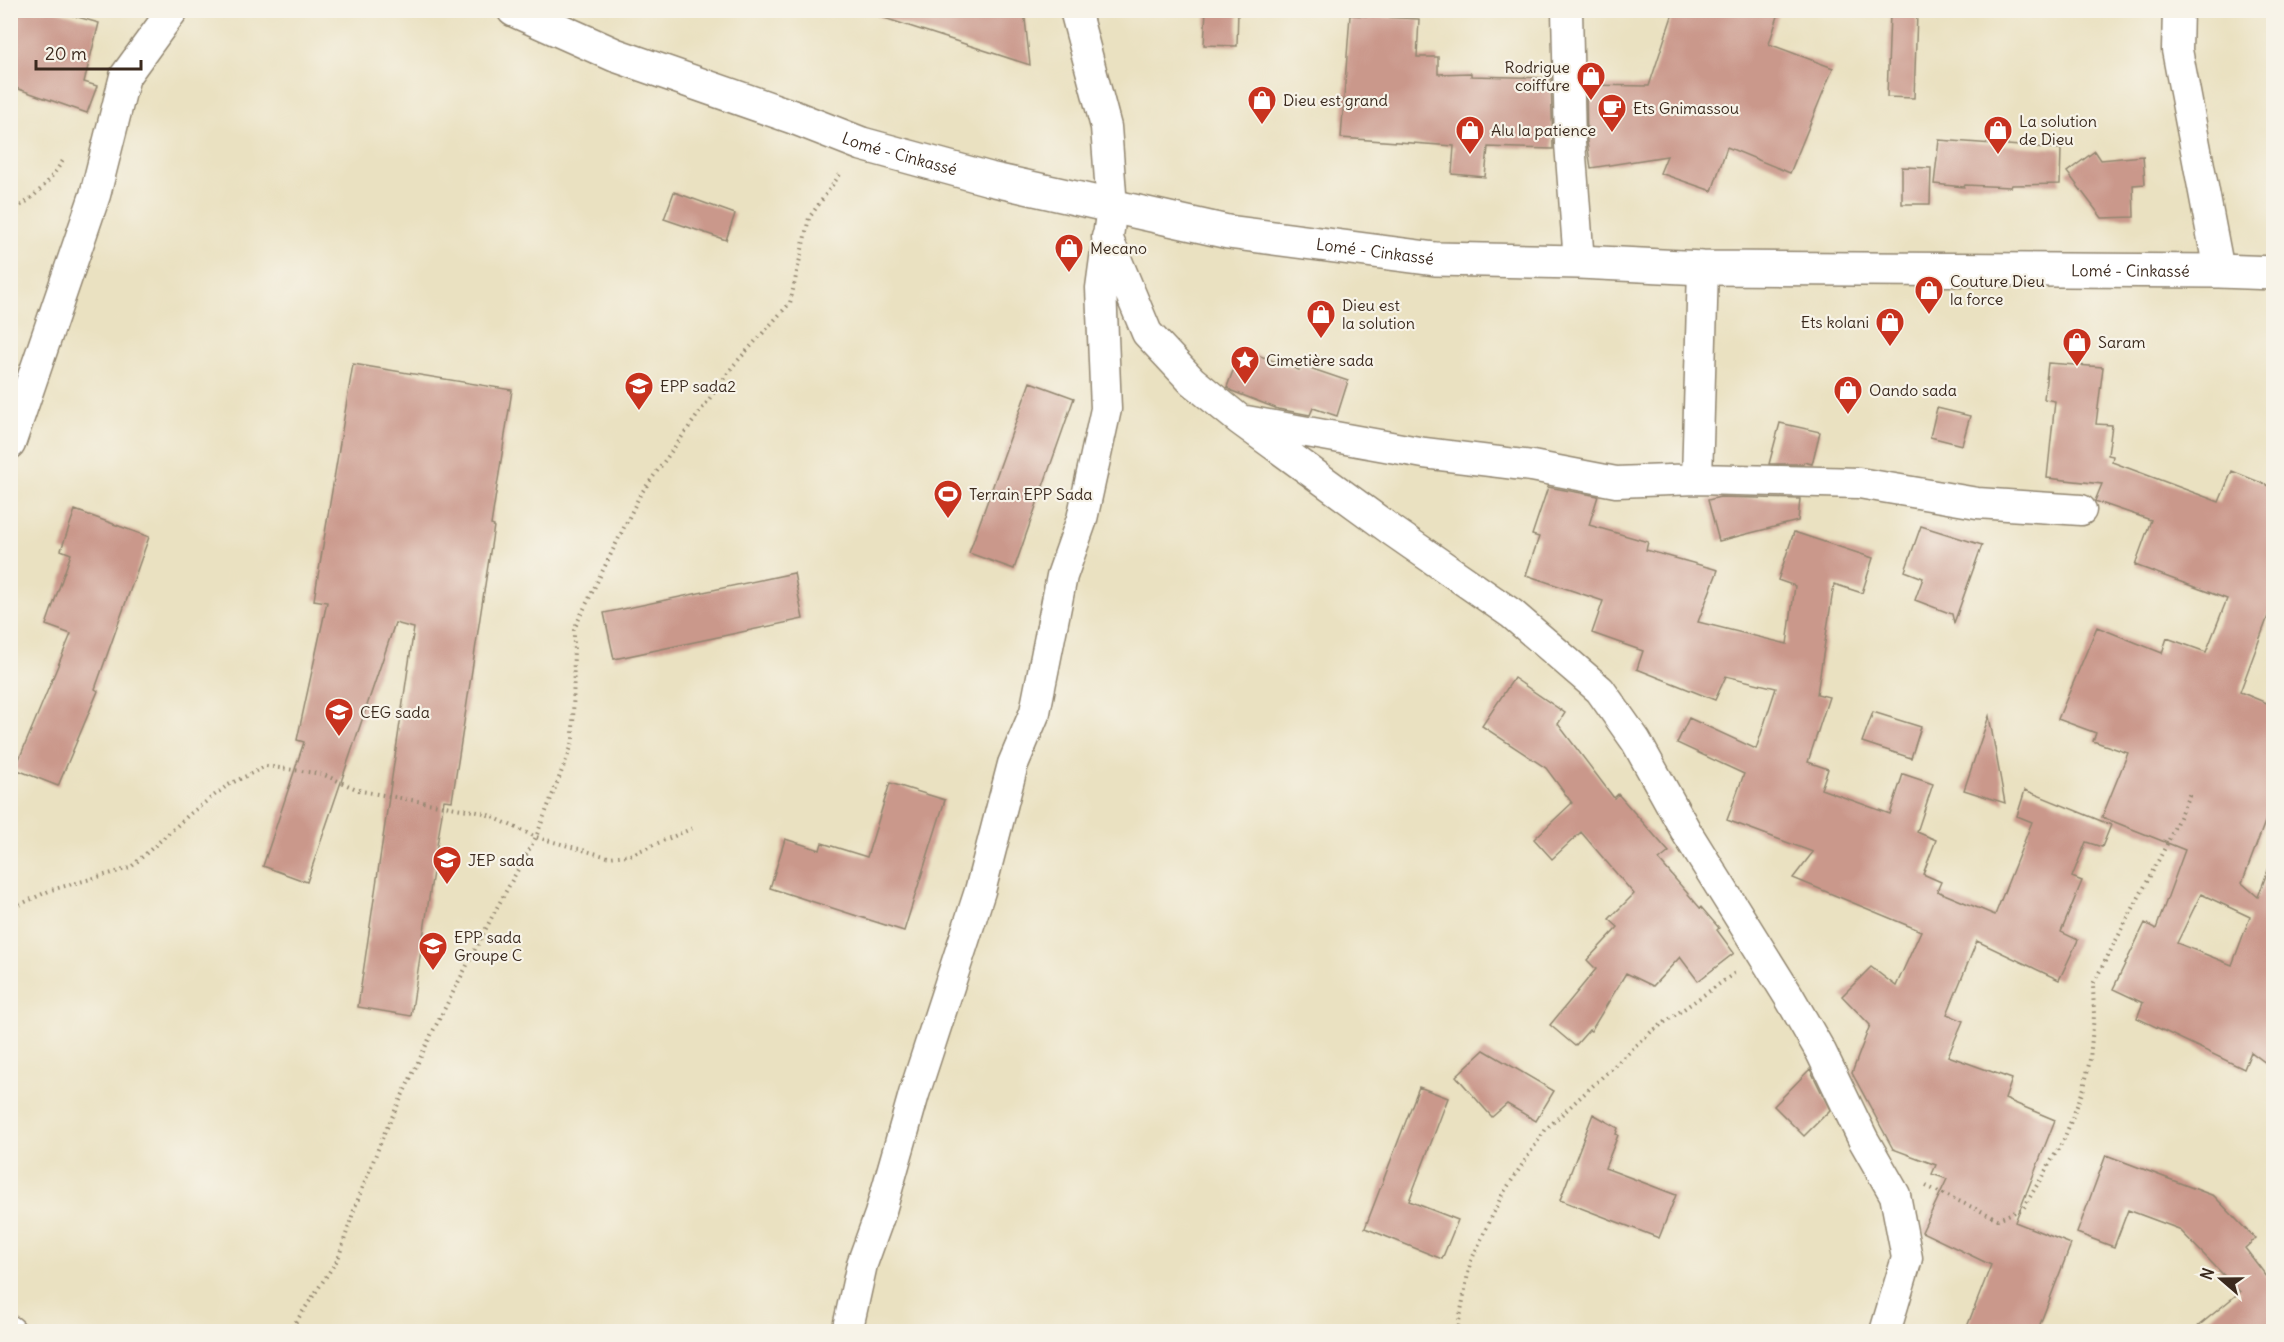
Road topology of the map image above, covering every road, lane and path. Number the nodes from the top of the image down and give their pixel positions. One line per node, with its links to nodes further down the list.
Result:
1 (173, 10): 15 (street)
2 (514, 10): 6 (highway, Lomé - Cinkassé)
3 (1075, 10): 9 (street)
4 (1567, 10): 10 (street)
5 (2178, 10): 12 (street)
6 (862, 144): 9 (highway, Lomé - Cinkassé); 20 (path)
7 (64, 159): 8 (path)
8 (10, 211)
9 (1110, 222): 10 (highway, Lomé - Cinkassé); 14 (street); 25 (street)
10 (1579, 262): 11 (highway, Lomé - Cinkassé)
11 (1703, 268): 12 (highway, Lomé - Cinkassé); 16 (street)
12 (2219, 271): 13 (highway, Lomé - Cinkassé)
13 (2274, 273)
14 (1240, 420): 16 (street); 22 (street)
15 (10, 444)
16 (1697, 479): 17 (street)
17 (2081, 510)
18 (2190, 793): 23 (path)
19 (693, 828): 20 (path)
20 (536, 837): 21 (path); 24 (path)
21 (10, 912)
22 (1762, 953): 26 (path); 27 (street)
23 (1925, 1186)
24 (290, 1332)
25 (847, 1332)
26 (1457, 1332)
27 (1884, 1332)

